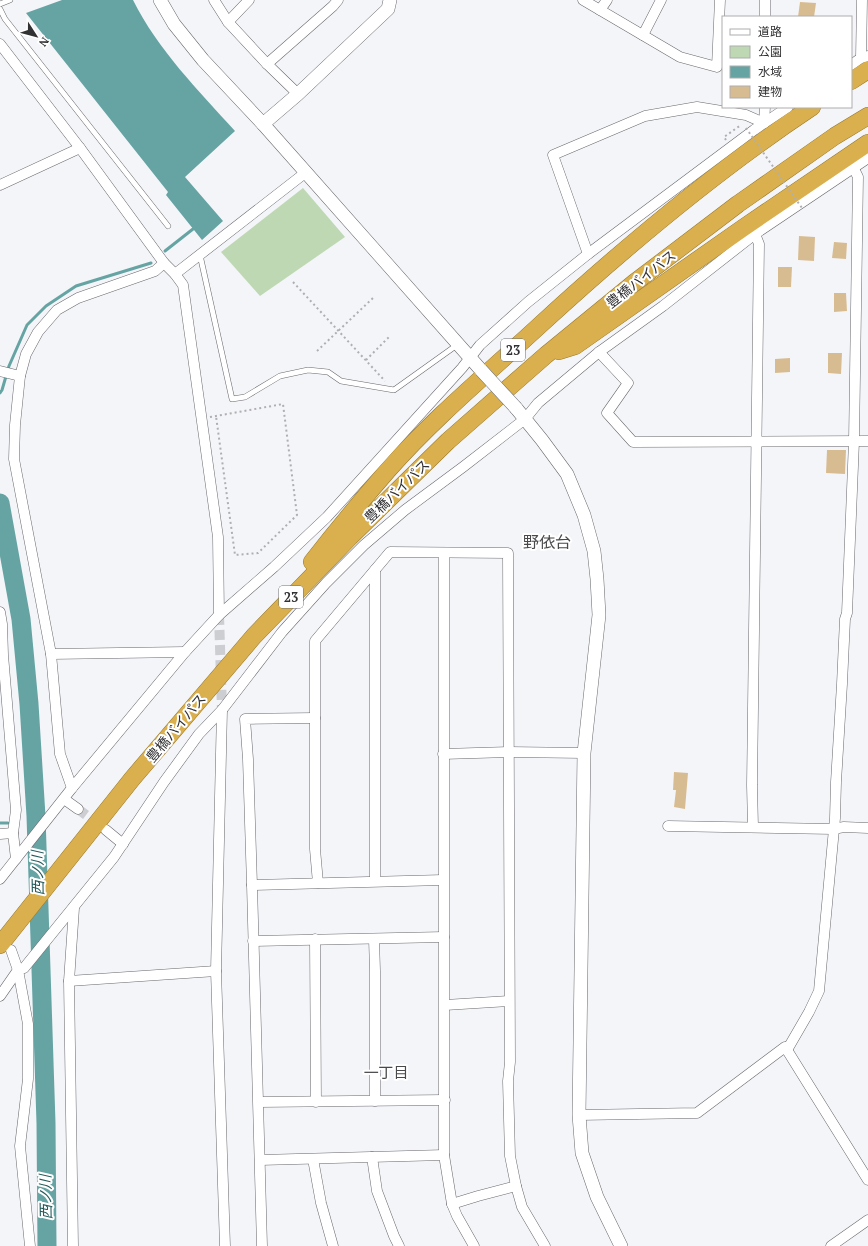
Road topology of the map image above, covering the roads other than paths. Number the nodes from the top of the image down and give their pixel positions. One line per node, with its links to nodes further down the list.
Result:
1 (10, 0): 13 (lane)
2 (160, 0): 30 (street)
3 (214, 0): 17 (street)
4 (249, 0): 17 (street)
5 (338, 0): 21 (street)
6 (390, 0): 24 (street)
7 (583, 0): 15 (street)
8 (607, 0): 15 (street)
9 (661, 0): 18 (street)
10 (720, 0): 18 (street)
11 (765, 0): 16 (street)
12 (862, 0): 20 (street)
13 (0, 4)
14 (0, 8): 37 (lane)
15 (600, 10): 18 (street)
16 (765, 16)
17 (228, 22): 21 (street)
18 (643, 35)
19 (0, 44): 32 (street)
20 (866, 61): 22 (street); 23 (highway)
21 (267, 64): 24 (street)
22 (852, 65)
23 (852, 80)
24 (298, 94): 30 (street)
25 (765, 108): 29 (street)
26 (786, 108): 29 (street)
27 (811, 108): 57 (highway, 23)
28 (868, 116): 45 (highway, 豊橋バイパス / 23)
29 (764, 123): 39 (street); 39 (street)
30 (263, 124): 35 (street)
31 (868, 143): 45 (highway, 23)
32 (80, 148): 36 (street); 41 (street)
33 (868, 158): 34 (street)
34 (853, 167): 38 (street); 51 (street)
35 (305, 173): 40 (street); 43 (street)
36 (0, 185)
37 (168, 226)
38 (755, 234): 44 (street); 50 (street)
39 (588, 254): 46 (street)
40 (200, 255): 42 (street); 43 (lane)
41 (164, 263): 42 (street); 48 (street)
42 (175, 274): 56 (street)
43 (457, 345): 46 (street)
44 (599, 352): 49 (street); 50 (street)
45 (546, 356): 57 (highway, 豊橋バイパス / 23)
46 (470, 359): 49 (street, bridge); 56 (street)
47 (0, 371): 48 (street)
48 (20, 376): 59 (street)
49 (525, 419): 61 (street); 64 (street)
50 (756, 441): 51 (street); 70 (street)
51 (854, 441): 52 (street); 72 (street)
52 (868, 441)
53 (444, 553): 54 (street); 63 (street); 65 (street)
54 (375, 570): 62 (street); 80 (street)
55 (0, 612): 60 (street)
56 (219, 615): 58 (street)
57 (254, 636): 88 (highway, 豊橋バイパス / 23)
58 (185, 652): 59 (street); 66 (street)
59 (51, 654): 66 (street)
60 (1, 655): 74 (street)
61 (222, 710): 76 (street); 90 (street)
62 (315, 718): 81 (street); 82 (street)
63 (509, 752): 64 (street); 65 (street); 93 (street)
64 (584, 753): 100 (street)
65 (443, 754): 79 (street)
66 (72, 788): 67 (street)
67 (64, 799): 68 (street); 77 (street)
68 (78, 809)
69 (668, 826): 70 (street)
70 (753, 827): 72 (street)
71 (868, 828): 72 (street)
72 (833, 829): 95 (street)
73 (106, 830): 76 (street)
74 (13, 833): 75 (street); 77 (street)
75 (0, 834)
76 (123, 844): 83 (street)
77 (16, 860): 78 (street)
78 (0, 879)
79 (443, 880): 80 (street); 84 (street)
80 (375, 881): 81 (street)
81 (318, 883): 82 (street)
82 (252, 885): 87 (street)
83 (71, 911): 89 (street); 91 (street)
84 (444, 937): 85 (street); 94 (street)
85 (374, 938): 86 (street); 97 (street)
86 (315, 939): 87 (street); 99 (street)
87 (253, 941): 98 (street)
88 (6, 947): 89 (street)
89 (21, 969): 92 (street); 109 (street)
90 (216, 971): 91 (street); 111 (street)
91 (70, 981): 110 (street)
92 (0, 996)
93 (509, 1001): 94 (street); 106 (street)
94 (444, 1005): 96 (street)
95 (787, 1050): 100 (street); 105 (street)
96 (444, 1100): 97 (street); 101 (street)
97 (374, 1101): 99 (street)
98 (259, 1102): 99 (street); 104 (street)
99 (316, 1102)
100 (579, 1115): 117 (street)
101 (444, 1155): 102 (street); 107 (street)
102 (372, 1157): 103 (street); 114 (street)
103 (313, 1159): 104 (street); 113 (street)
104 (260, 1160): 112 (street)
105 (868, 1180)
106 (516, 1186): 107 (street); 116 (street)
107 (452, 1204): 115 (street)
108 (868, 1220): 118 (street)
109 (30, 1246)
110 (73, 1246)
111 (225, 1246)
112 (262, 1246)
113 (333, 1246)
114 (399, 1246)
115 (474, 1246)
116 (545, 1246)
117 (621, 1246)
118 (831, 1246)

